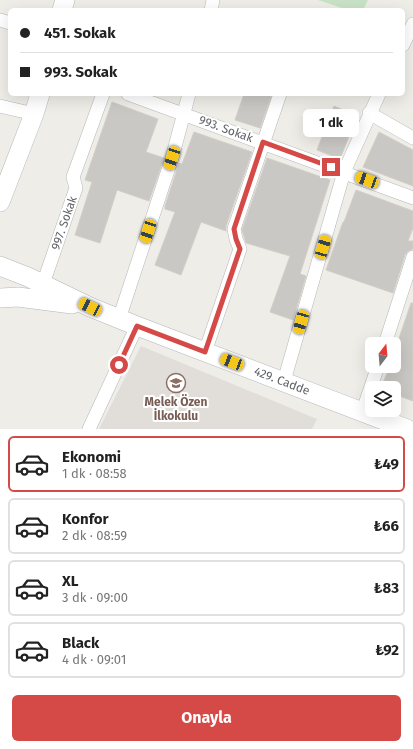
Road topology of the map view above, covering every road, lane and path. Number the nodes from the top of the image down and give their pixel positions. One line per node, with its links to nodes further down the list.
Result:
1 (413, 24): 2 (street)
2 (407, 41)
3 (39, 96): 11 (street)
4 (102, 96): 20 (street, 997. Sokak)
5 (134, 96): 12 (street, 993. Sokak)
6 (188, 96): 12 (street)
7 (279, 96): 14 (street)
8 (378, 96): 10 (street)
9 (0, 106): 11 (street)
10 (369, 113): 13 (street); 15 (street)
11 (34, 114): 17 (street)
12 (184, 114): 14 (street, 993. Sokak); 23 (street)
13 (413, 138)
14 (263, 142): 15 (street, 993. Sokak); 26 (street)
15 (344, 172): 16 (street, 993. Sokak); 28 (street)
16 (413, 198)
17 (0, 203)
18 (413, 257): 25 (street)
19 (0, 266): 20 (street)
20 (43, 284): 22 (street)
21 (0, 298): 22 (street)
22 (90, 307): 23 (street, 429. Cadde)
23 (119, 319): 24 (street, 429. Cadde)
24 (137, 326): 26 (street, 429. Cadde); 30 (street)
25 (387, 337)
26 (205, 352): 28 (street, 429. Cadde)
27 (376, 373): 29 (street)
28 (284, 381): 29 (street, 429. Cadde)
29 (362, 413): 31 (street, 429. Cadde)
30 (89, 429)
31 (407, 429)

